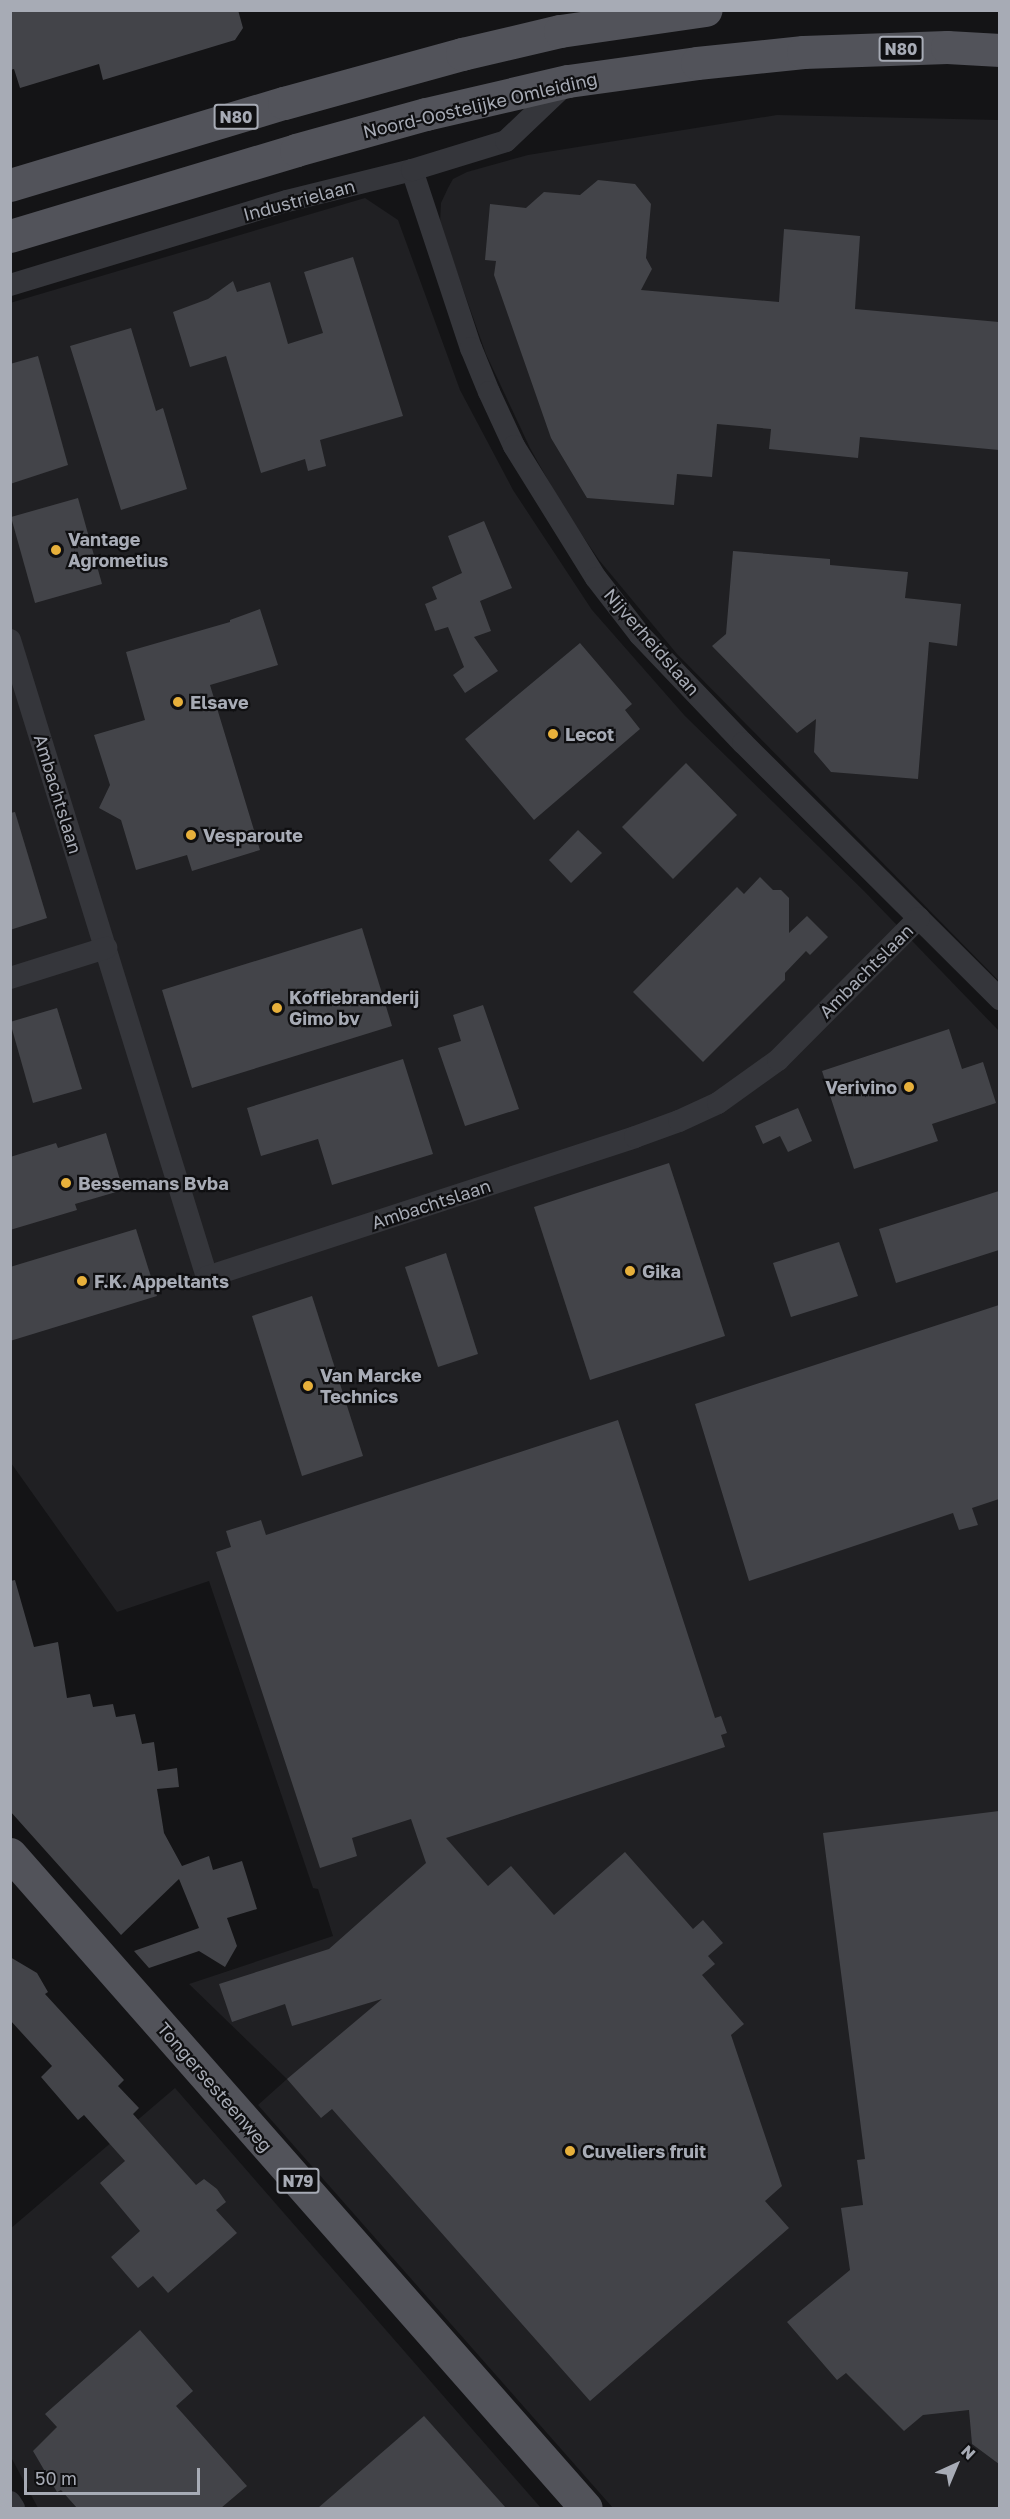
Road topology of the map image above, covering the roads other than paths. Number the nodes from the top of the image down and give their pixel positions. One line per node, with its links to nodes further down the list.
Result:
1 (705, 10): 5 (main road, N80)
2 (999, 50): 3 (main road, Noord-Oostelijke Omleiding / N80)
3 (568, 81): 4 (street, Industrielaan); 6 (main road, Noord-Oostelijke Omleiding / N80)
4 (412, 170): 7 (street, Industrielaan); 9 (street, Nijverheidslaan)
5 (10, 185)
6 (10, 236)
7 (10, 285)
8 (10, 640): 10 (street, Ambachtslaan)
9 (920, 918): 10 (street, Ambachtslaan); 12 (street, Nijverheidslaan)
10 (106, 948): 11 (street)
11 (10, 978)
12 (999, 999)
13 (10, 1854): 16 (main road, Tongersesteenweg / N79)
14 (10, 2502): 15 (street)
15 (14, 2508)
16 (586, 2508)

